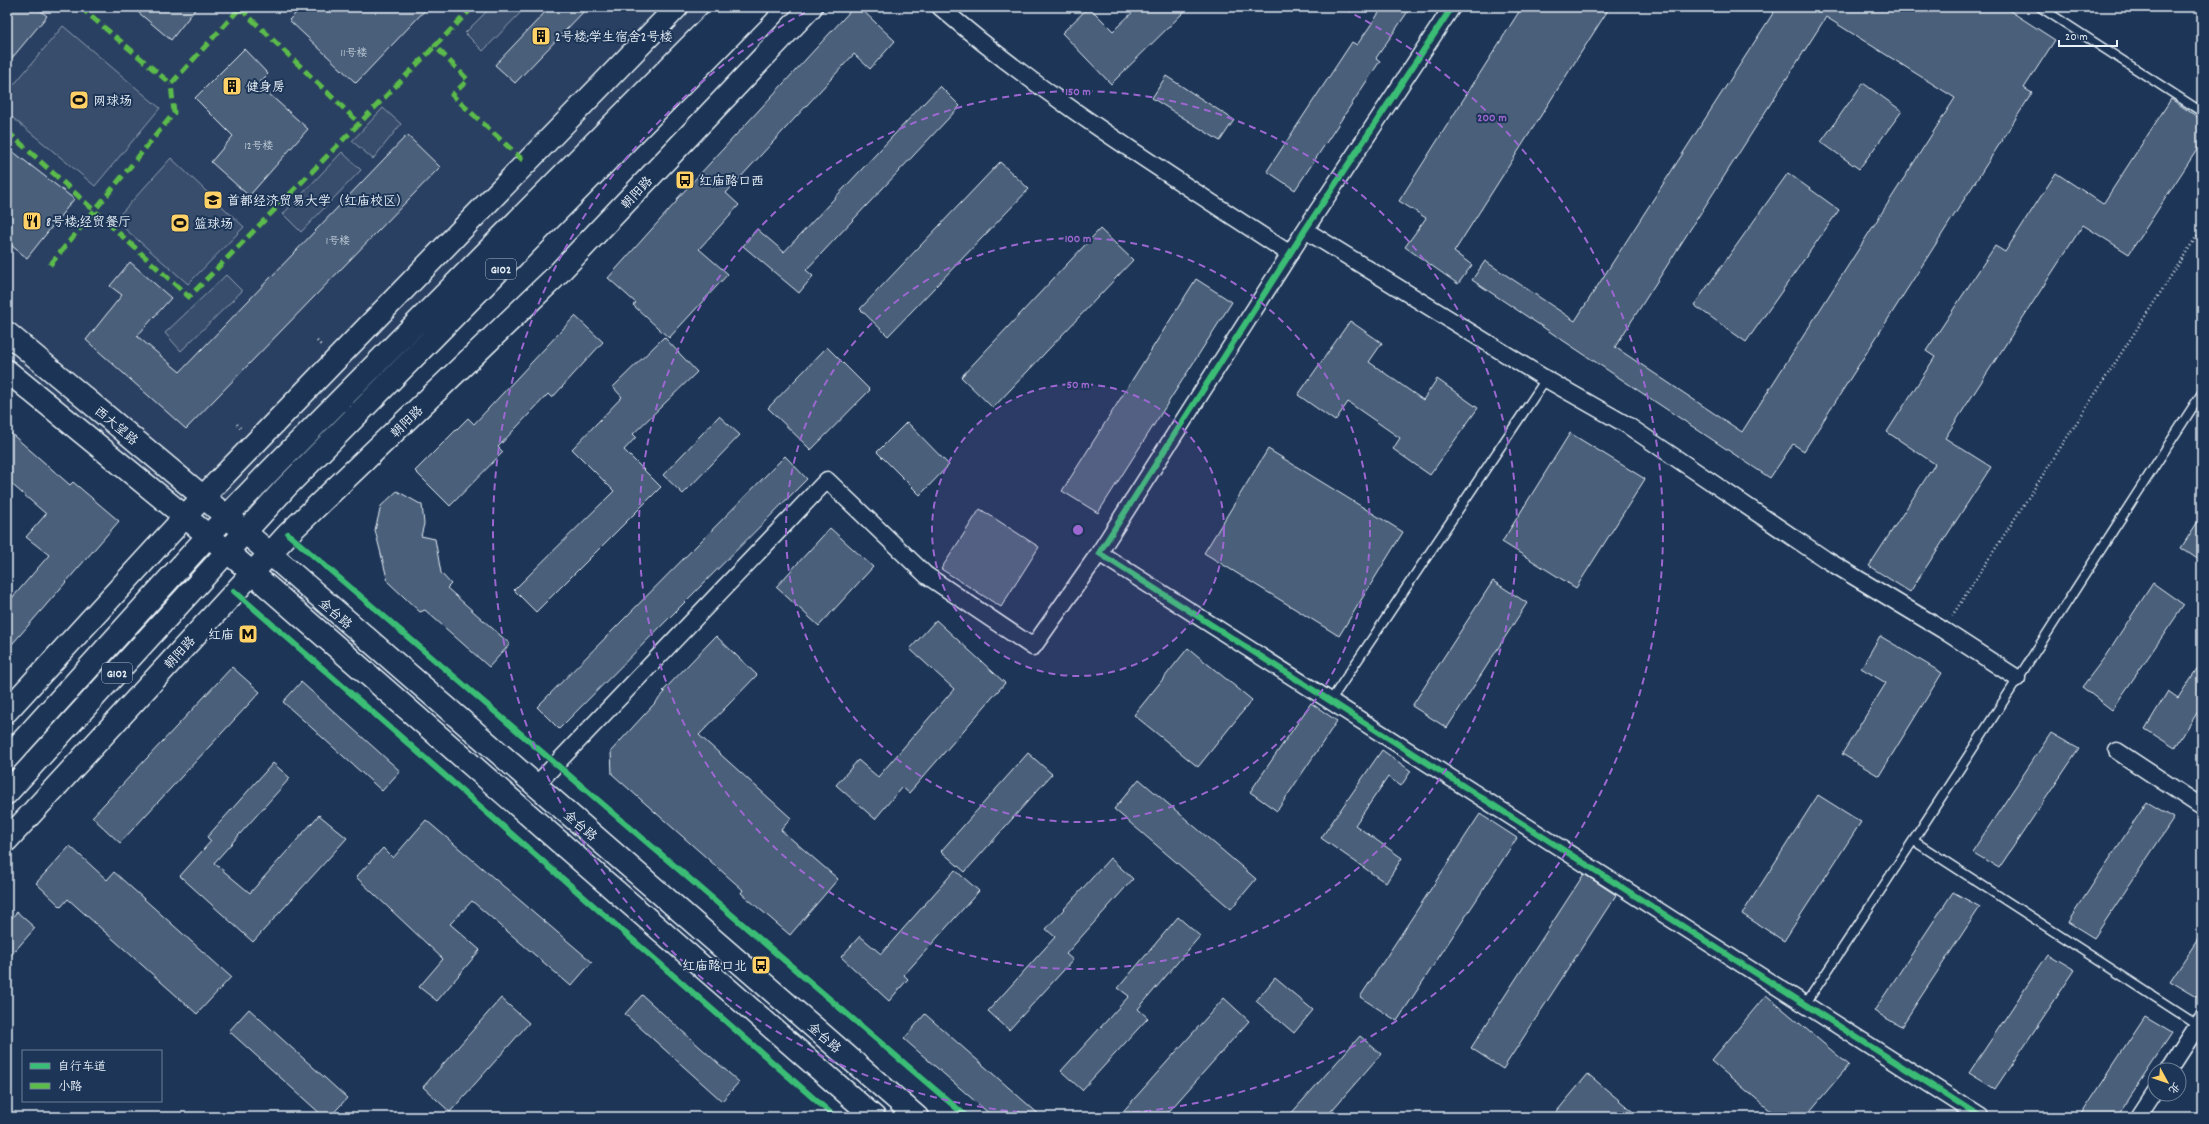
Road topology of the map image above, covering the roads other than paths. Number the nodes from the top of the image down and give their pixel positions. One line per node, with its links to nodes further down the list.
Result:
1 (677, 7): 15 (main road)
2 (728, 7): 17 (main road, G102)
3 (758, 7): 18 (main road, G102)
4 (811, 7): 22 (main road, 朝阳路)
5 (940, 7): 10 (street)
6 (1452, 7): 9 (street)
7 (2040, 7): 8 (lane)
8 (2202, 112)
9 (1305, 230): 10 (street); 13 (street)
10 (1290, 254): 21 (street)
11 (7, 333): 15 (main road, 西大望路)
12 (7, 371): 16 (main road, 西大望路)
13 (1546, 379): 24 (street); 25 (lane)
14 (2202, 393): 24 (lane)
15 (203, 497): 16 (main road); 17 (main road, 西大望路)
16 (185, 516): 19 (main road, 西大望路); 26 (main road)
17 (227, 517): 18 (main road, 西大望路); 19 (main road)
18 (245, 532): 20 (main road); 22 (main road, 金台路)
19 (208, 536): 20 (main road, 西大望路); 28 (main road, G102)
20 (228, 552): 23 (main road, 金台路); 30 (main road, G102)
21 (1099, 553): 25 (street); 29 (street)
22 (270, 555): 23 (main road, 朝阳路); 29 (main road, 金台路)
23 (252, 573): 32 (main road, 朝阳路); 38 (main road, 金台路)
24 (2017, 678): 33 (lane)
25 (1329, 703): 34 (street)
26 (7, 711)
27 (2117, 751): 31 (street)
28 (7, 758)
29 (536, 785): 39 (main road, 金台路)
30 (7, 793)
31 (2202, 807)
32 (7, 840)
33 (1914, 841): 34 (lane); 35 (lane)
34 (1806, 1003): 40 (street)
35 (2200, 1022): 36 (street)
36 (2174, 1062)
37 (2148, 1102): 41 (street)
38 (874, 1117)
39 (917, 1117)
40 (1981, 1117)
41 (2138, 1117)

